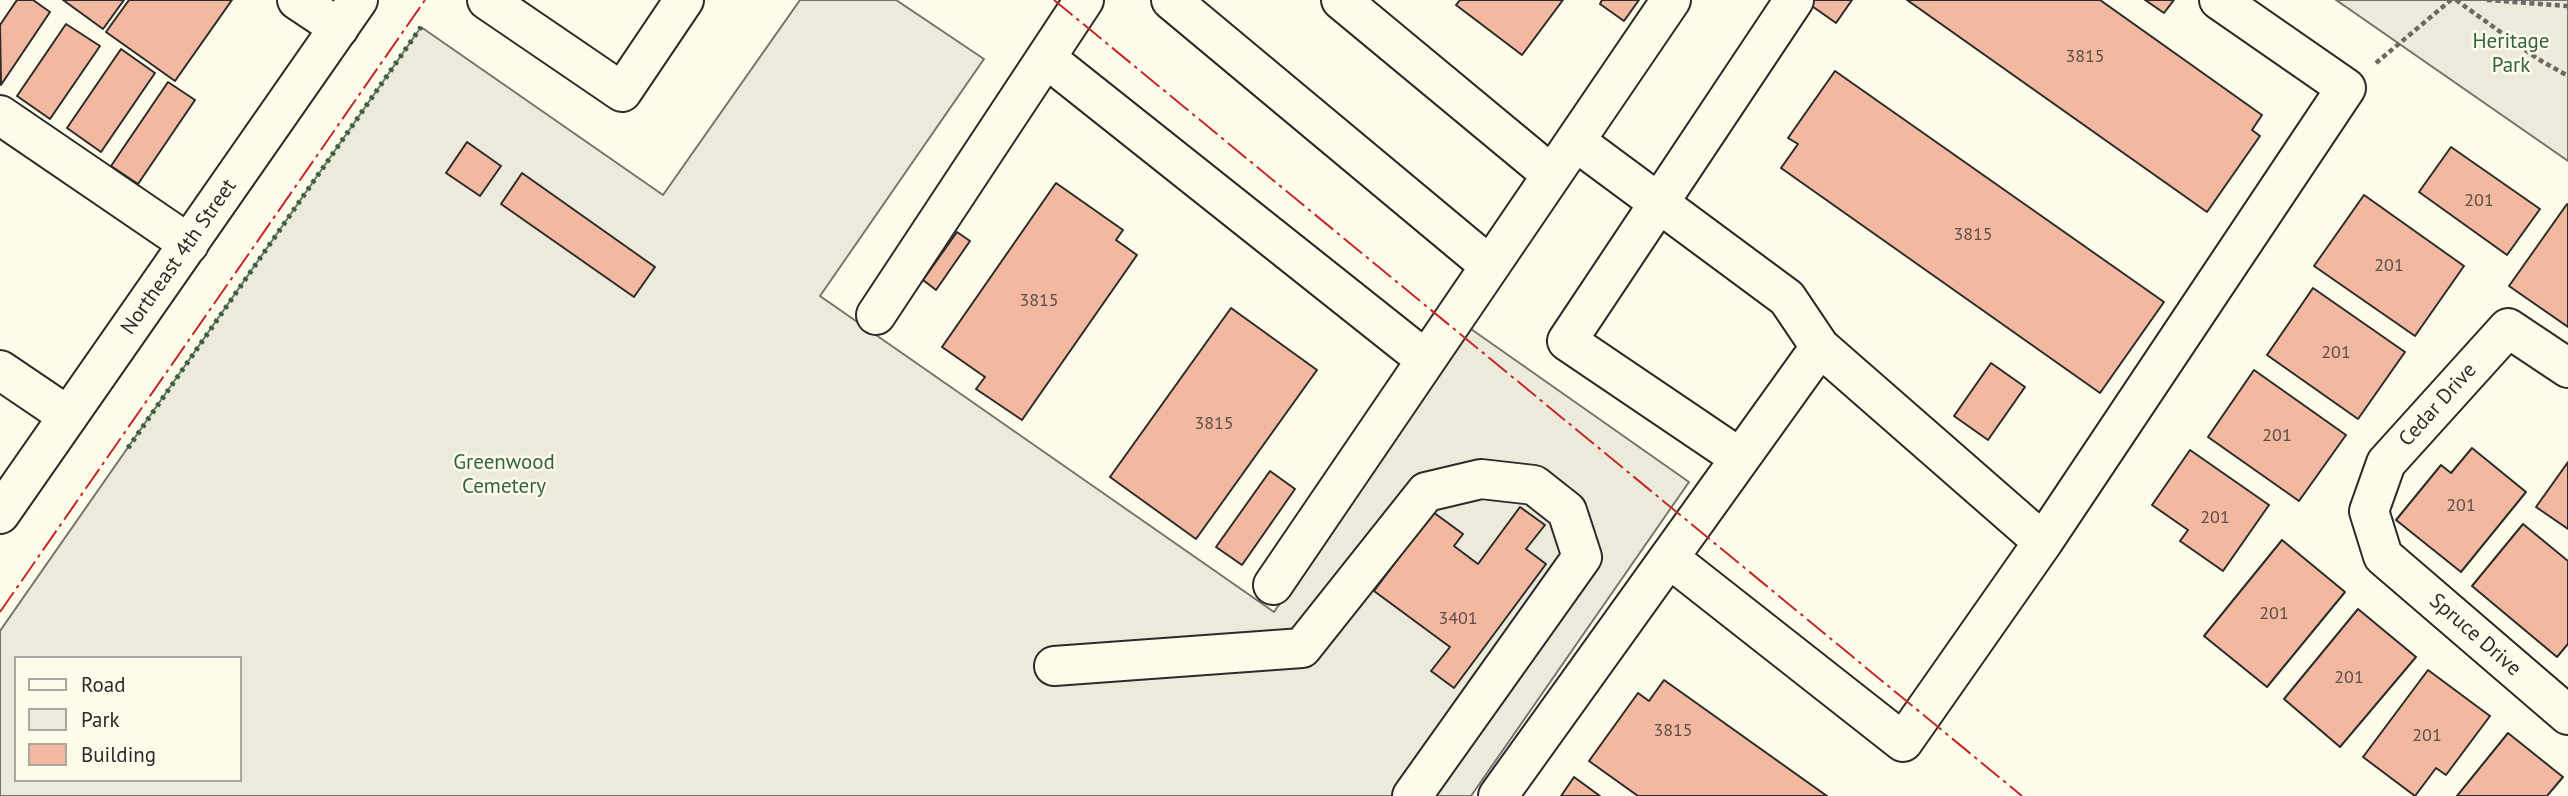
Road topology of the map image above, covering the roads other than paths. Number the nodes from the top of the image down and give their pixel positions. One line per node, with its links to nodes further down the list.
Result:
1 (297, 0): 10 (street)
2 (487, 0): 3 (street)
3 (684, 0)
4 (1084, 0): 11 (street)
5 (1171, 0): 17 (street)
6 (1341, 0): 14 (street)
7 (1671, 0): 13 (street)
8 (1794, 0): 15 (street)
9 (2219, 0): 26 (street)
10 (348, 14): 16 (street, Northeast 4th Street)
11 (1046, 58): 18 (street); 20 (street)
12 (0, 115): 16 (street)
13 (1575, 141): 14 (street); 15 (street)
14 (1552, 175): 17 (street)
15 (1660, 204): 19 (street); 24 (street)
16 (189, 244): 23 (street, Northeast 4th Street)
17 (1490, 266): 20 (street)
18 (876, 315)
19 (1820, 347): 24 (street); 26 (street)
20 (1426, 360): 29 (street)
21 (2568, 368): 27 (street, Cedar Drive)
22 (0, 370): 23 (street)
23 (68, 416): 25 (street, Northeast 4th Street)
24 (1740, 458): 28 (street)
25 (0, 514)
26 (2043, 542): 28 (street)
27 (2383, 556): 31 (street, Spruce Drive)
28 (1669, 558): 33 (street)
29 (1273, 585)
30 (1054, 666): 32 (street)
31 (2568, 715)
32 (1412, 796)
33 (1498, 796)

